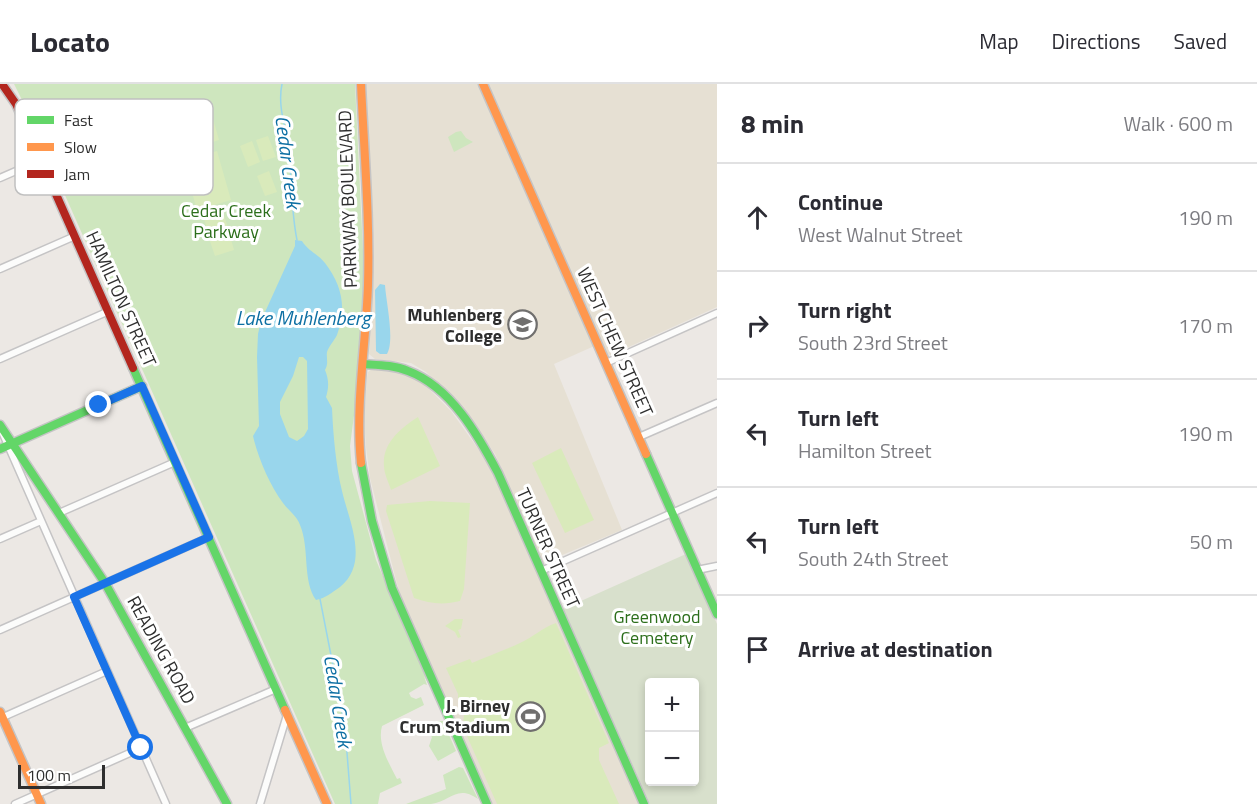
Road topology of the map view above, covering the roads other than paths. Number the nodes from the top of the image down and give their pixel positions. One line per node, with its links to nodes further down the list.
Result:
1 (361, 84): 14 (street, PARKWAY BOULEVARD)
2 (483, 84): 13 (street, WEST CHEW STREET)
3 (4, 86): 4 (street, HAMILTON STREET)
4 (15, 102)
5 (15, 171): 6 (street)
6 (0, 178)
7 (57, 195): 8 (street, HAMILTON STREET)
8 (75, 236): 9 (street); 10 (street, HAMILTON STREET)
9 (0, 269)
10 (109, 311): 12 (street); 15 (street, HAMILTON STREET)
11 (717, 313): 13 (street)
12 (0, 359)
13 (606, 363): 18 (street, WEST CHEW STREET)
14 (363, 364): 29 (street, TURNER STREET); 47 (street, PARKWAY BOULEVARD)
15 (142, 386): 19 (street); 20 (street, HAMILTON STREET)
16 (717, 403): 18 (street)
17 (0, 425): 19 (street, READING ROAD)
18 (639, 437): 23 (street, WEST CHEW STREET)
19 (7, 446): 22 (street, READING ROAD); 24 (street)
20 (175, 462): 22 (street); 25 (street, HAMILTON STREET)
21 (717, 493): 23 (street)
22 (59, 513): 30 (street, READING ROAD)
23 (672, 513): 28 (street, WEST CHEW STREET); 29 (street)
24 (41, 522): 26 (street); 31 (street)
25 (209, 537): 30 (street); 35 (street, HAMILTON STREET)
26 (0, 540)
27 (717, 566): 28 (street)
28 (698, 570): 32 (street, WEST CHEW STREET)
29 (541, 571): 48 (street, TURNER STREET)
30 (105, 583): 31 (street); 38 (street, READING ROAD)
31 (74, 597): 33 (street); 34 (street)
32 (717, 614)
33 (0, 630)
34 (107, 670): 37 (street); 39 (street)
35 (276, 689): 36 (street, HAMILTON STREET); 38 (street)
36 (288, 715): 45 (street); 46 (street, HAMILTON STREET)
37 (1, 716): 40 (street)
38 (185, 728): 44 (street, READING ROAD)
39 (141, 748): 40 (street); 43 (street)
40 (36, 794): 41 (street); 42 (street)
41 (15, 804)
42 (41, 804)
43 (166, 804)
44 (227, 804)
45 (260, 804)
46 (327, 804)
47 (487, 804)
48 (644, 804)

